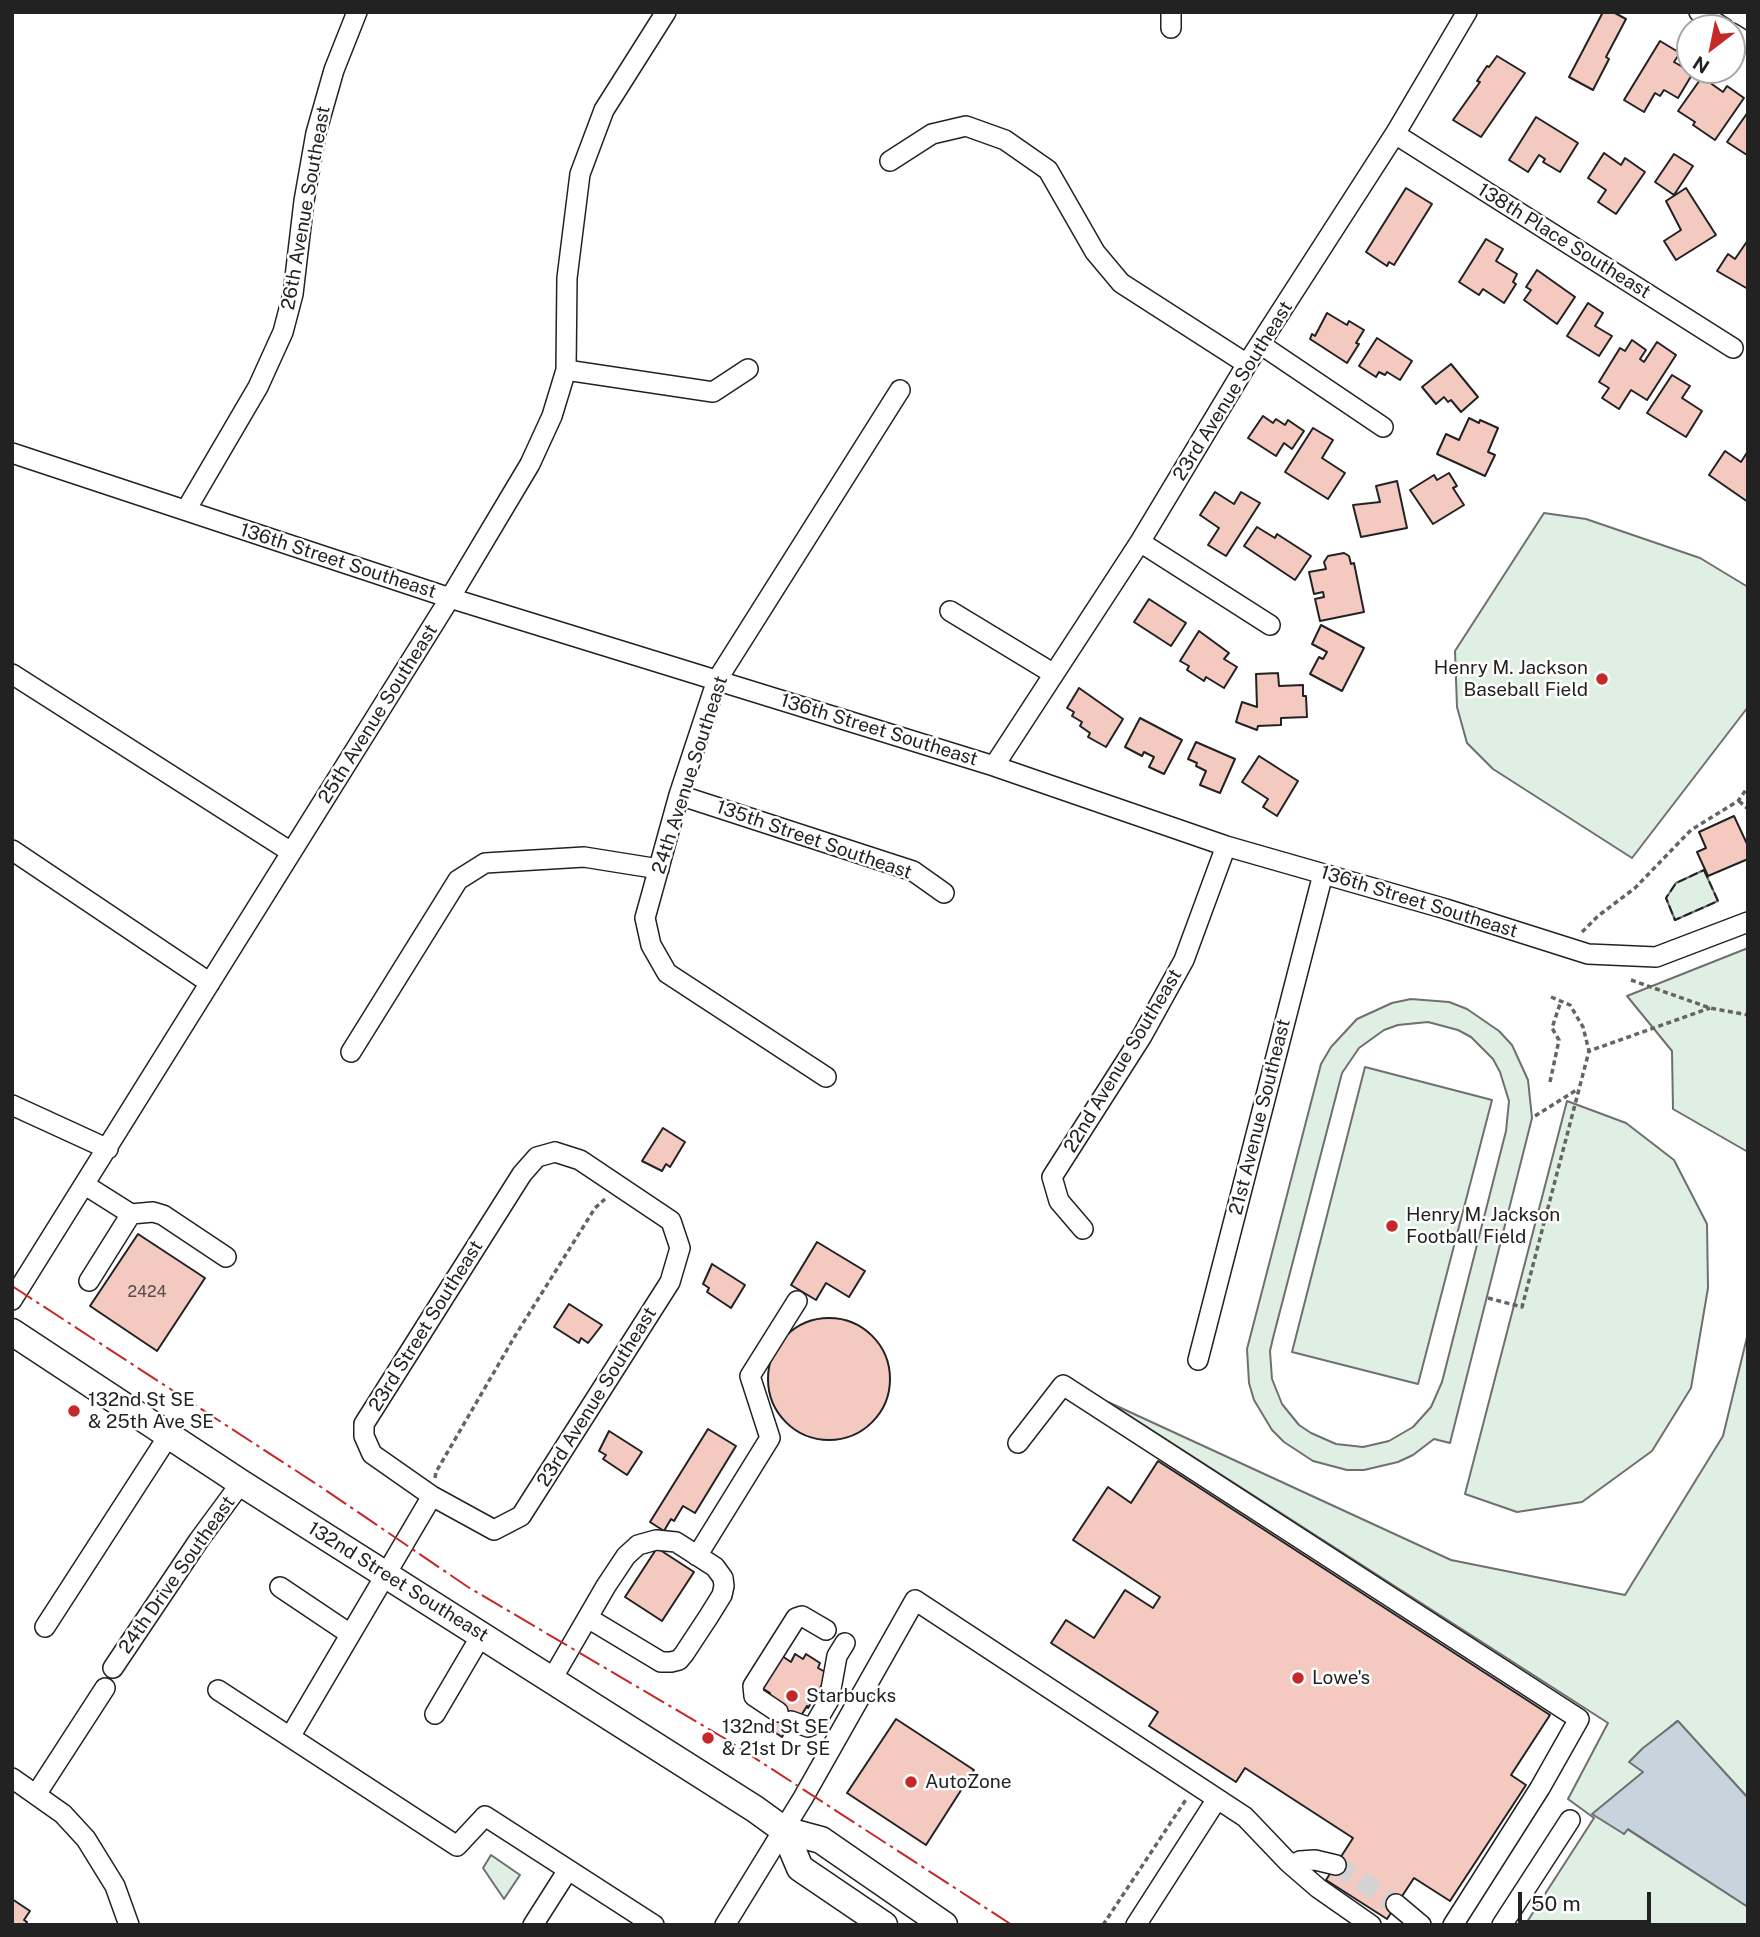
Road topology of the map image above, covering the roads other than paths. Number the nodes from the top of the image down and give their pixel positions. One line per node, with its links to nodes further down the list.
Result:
1 (357, 12): 14 (street, 26th Avenue Southeast)
2 (666, 12): 10 (street, 25th Avenue Southeast)
3 (1464, 13): 4 (street, 23rd Avenue Southeast)
4 (1395, 134): 6 (street, 23rd Avenue Southeast); 7 (street, 138th Place Southeast)
5 (890, 160): 8 (street)
6 (1260, 344): 8 (street, 23rd Avenue Southeast); 12 (street)
7 (1733, 348)
8 (1247, 363): 15 (street, 23rd Avenue Southeast)
9 (748, 369): 10 (street)
10 (566, 370): 16 (street, 25th Avenue Southeast)
11 (900, 390): 21 (street, 24th Avenue Southeast)
12 (1383, 427)
13 (12, 453): 14 (street, 136th Street Southeast)
14 (186, 510): 16 (street, 136th Street Southeast)
15 (1140, 542): 18 (street); 20 (street, 23rd Avenue Southeast)
16 (450, 598): 21 (street, 136th Street Southeast); 26 (street, 25th Avenue Southeast)
17 (950, 611): 20 (street)
18 (1270, 625)
19 (12, 674): 26 (street)
20 (1054, 674): 22 (street, 23rd Avenue Southeast)
21 (717, 680): 22 (street, 136th Street Southeast); 23 (street, 24th Avenue Southeast)
22 (994, 766): 24 (street, 136th Street Southeast)
23 (679, 795): 27 (street, 24th Avenue Southeast); 29 (street, 135th Street Southeast)
24 (1226, 846): 28 (street, 136th Street Southeast); 38 (street, 22nd Avenue Southeast)
25 (12, 850): 31 (street)
26 (291, 852): 31 (street, 25th Avenue Southeast)
27 (659, 869): 32 (street); 33 (street, 24th Avenue Southeast)
28 (1323, 874): 30 (street, 136th Street Southeast); 45 (street, 21st Avenue Southeast)
29 (944, 893)
30 (1748, 922)
31 (210, 983): 35 (street, 25th Avenue Southeast)
32 (351, 1052)
33 (826, 1077)
34 (12, 1105): 35 (street)
35 (108, 1149): 36 (street, 25th Avenue Southeast)
36 (85, 1185): 37 (street); 42 (street, 25th Avenue Southeast)
37 (131, 1214): 40 (street); 41 (street)
38 (1083, 1229)
39 (680, 1248): 49 (street, 23rd Street Southeast); 50 (street, 23rd Avenue Southeast)
40 (226, 1257)
41 (89, 1281)
42 (12, 1300)
43 (797, 1301): 51 (street)
44 (12, 1332): 46 (main road, 132nd Street Southeast)
45 (1198, 1360)
46 (169, 1435): 48 (main road, 132nd Street Southeast); 55 (street)
47 (1018, 1443): 84 (street)
48 (241, 1483): 52 (main road, 132nd Street Southeast); 60 (street, 24th Drive Southeast)
49 (432, 1496): 50 (street, 23rd Street Southeast); 52 (street)
50 (494, 1530)
51 (696, 1556): 54 (street); 54 (street)
52 (384, 1575): 57 (street); 58 (main road, 132nd Street Southeast)
53 (280, 1587): 57 (street)
54 (588, 1618): 61 (street)
55 (46, 1627)
56 (826, 1630): 59 (street)
57 (350, 1634): 65 (street)
58 (482, 1634): 61 (main road, 132nd Street Southeast); 64 (street)
59 (845, 1643)
60 (113, 1668)
61 (552, 1679): 70 (main road, 132nd Street Southeast)
62 (105, 1688): 67 (street)
63 (218, 1690): 65 (street)
64 (435, 1714)
65 (290, 1737): 73 (street)
66 (12, 1777): 67 (street)
67 (37, 1793): 75 (street)
68 (1217, 1799): 70 (street); 71 (street); 81 (street)
69 (1570, 1820): 85 (street)
70 (784, 1830): 78 (street); 79 (main road); 80 (main road, 132nd Street Southeast)
71 (1292, 1865): 72 (street); 82 (street)
72 (1336, 1865)
73 (568, 1870): 76 (street); 77 (street)
74 (1396, 1904): 83 (street)
75 (129, 1925)
76 (533, 1925)
77 (654, 1925)
78 (725, 1925)
79 (884, 1925)
80 (944, 1925)
81 (1136, 1925)
82 (1371, 1925)
83 (1421, 1925)
84 (1452, 1925)
85 (1502, 1925)

